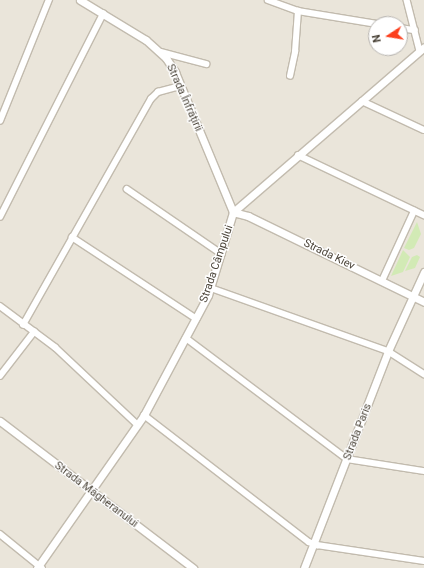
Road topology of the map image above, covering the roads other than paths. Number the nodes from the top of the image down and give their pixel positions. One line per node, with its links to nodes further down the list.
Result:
1 (49, 0): 16 (street)
2 (80, 0): 6 (street, Strada Înfrățirii)
3 (268, 0): 5 (street)
4 (407, 0): 9 (street)
5 (298, 11): 7 (street); 13 (street)
6 (103, 14): 11 (street, Strada Înfrățirii); 23 (street)
7 (368, 23)
8 (408, 29): 9 (street)
9 (415, 30): 10 (street)
10 (422, 49): 15 (street, Strada Câmpului)
11 (161, 52): 12 (street); 14 (street, Strada Înfrățirii)
12 (206, 64)
13 (290, 76)
14 (181, 86): 21 (street, Strada Înfrățirii); 24 (street)
15 (362, 101): 17 (street); 18 (street, Strada Câmpului)
16 (0, 121)
17 (424, 130)
18 (298, 155): 20 (street); 21 (street, Strada Câmpului)
19 (127, 189): 25 (street)
20 (414, 211): 22 (street); 27 (street)
21 (233, 212): 25 (street, Strada Câmpului); 27 (street, Strada Kiev)
22 (424, 215)
23 (0, 217)
24 (72, 237): 32 (street); 33 (street)
25 (222, 254): 28 (street, Strada Câmpului)
26 (424, 272): 29 (street, Strada Paris)
27 (382, 281): 29 (street, Strada Kiev)
28 (211, 288): 32 (street, Strada Câmpului); 36 (street)
29 (413, 296): 30 (street, Strada Kiev); 36 (street, Strada Paris)
30 (424, 302)
31 (0, 306): 33 (street)
32 (196, 318): 35 (street, Strada Câmpului)
33 (23, 325): 34 (street)
34 (34, 332): 38 (street); 41 (street)
35 (186, 338): 39 (street, Strada Câmpului); 42 (street)
36 (388, 351): 37 (street); 42 (street, Strada Paris)
37 (424, 374)
38 (0, 375)
39 (144, 416): 41 (street, Strada Câmpului); 46 (street)
40 (0, 421): 44 (street, Strada Măgheranului)
41 (138, 425): 44 (street, Strada Câmpului)
42 (347, 459): 43 (street); 46 (street, Strada Paris)
43 (424, 471)
44 (92, 491): 48 (street, Strada Câmpului); 49 (street, Strada Măgheranului)
45 (0, 534): 48 (street)
46 (314, 545): 47 (street); 50 (street, Strada Paris)
47 (424, 561)
48 (39, 567)
49 (193, 568)
50 (304, 568)

